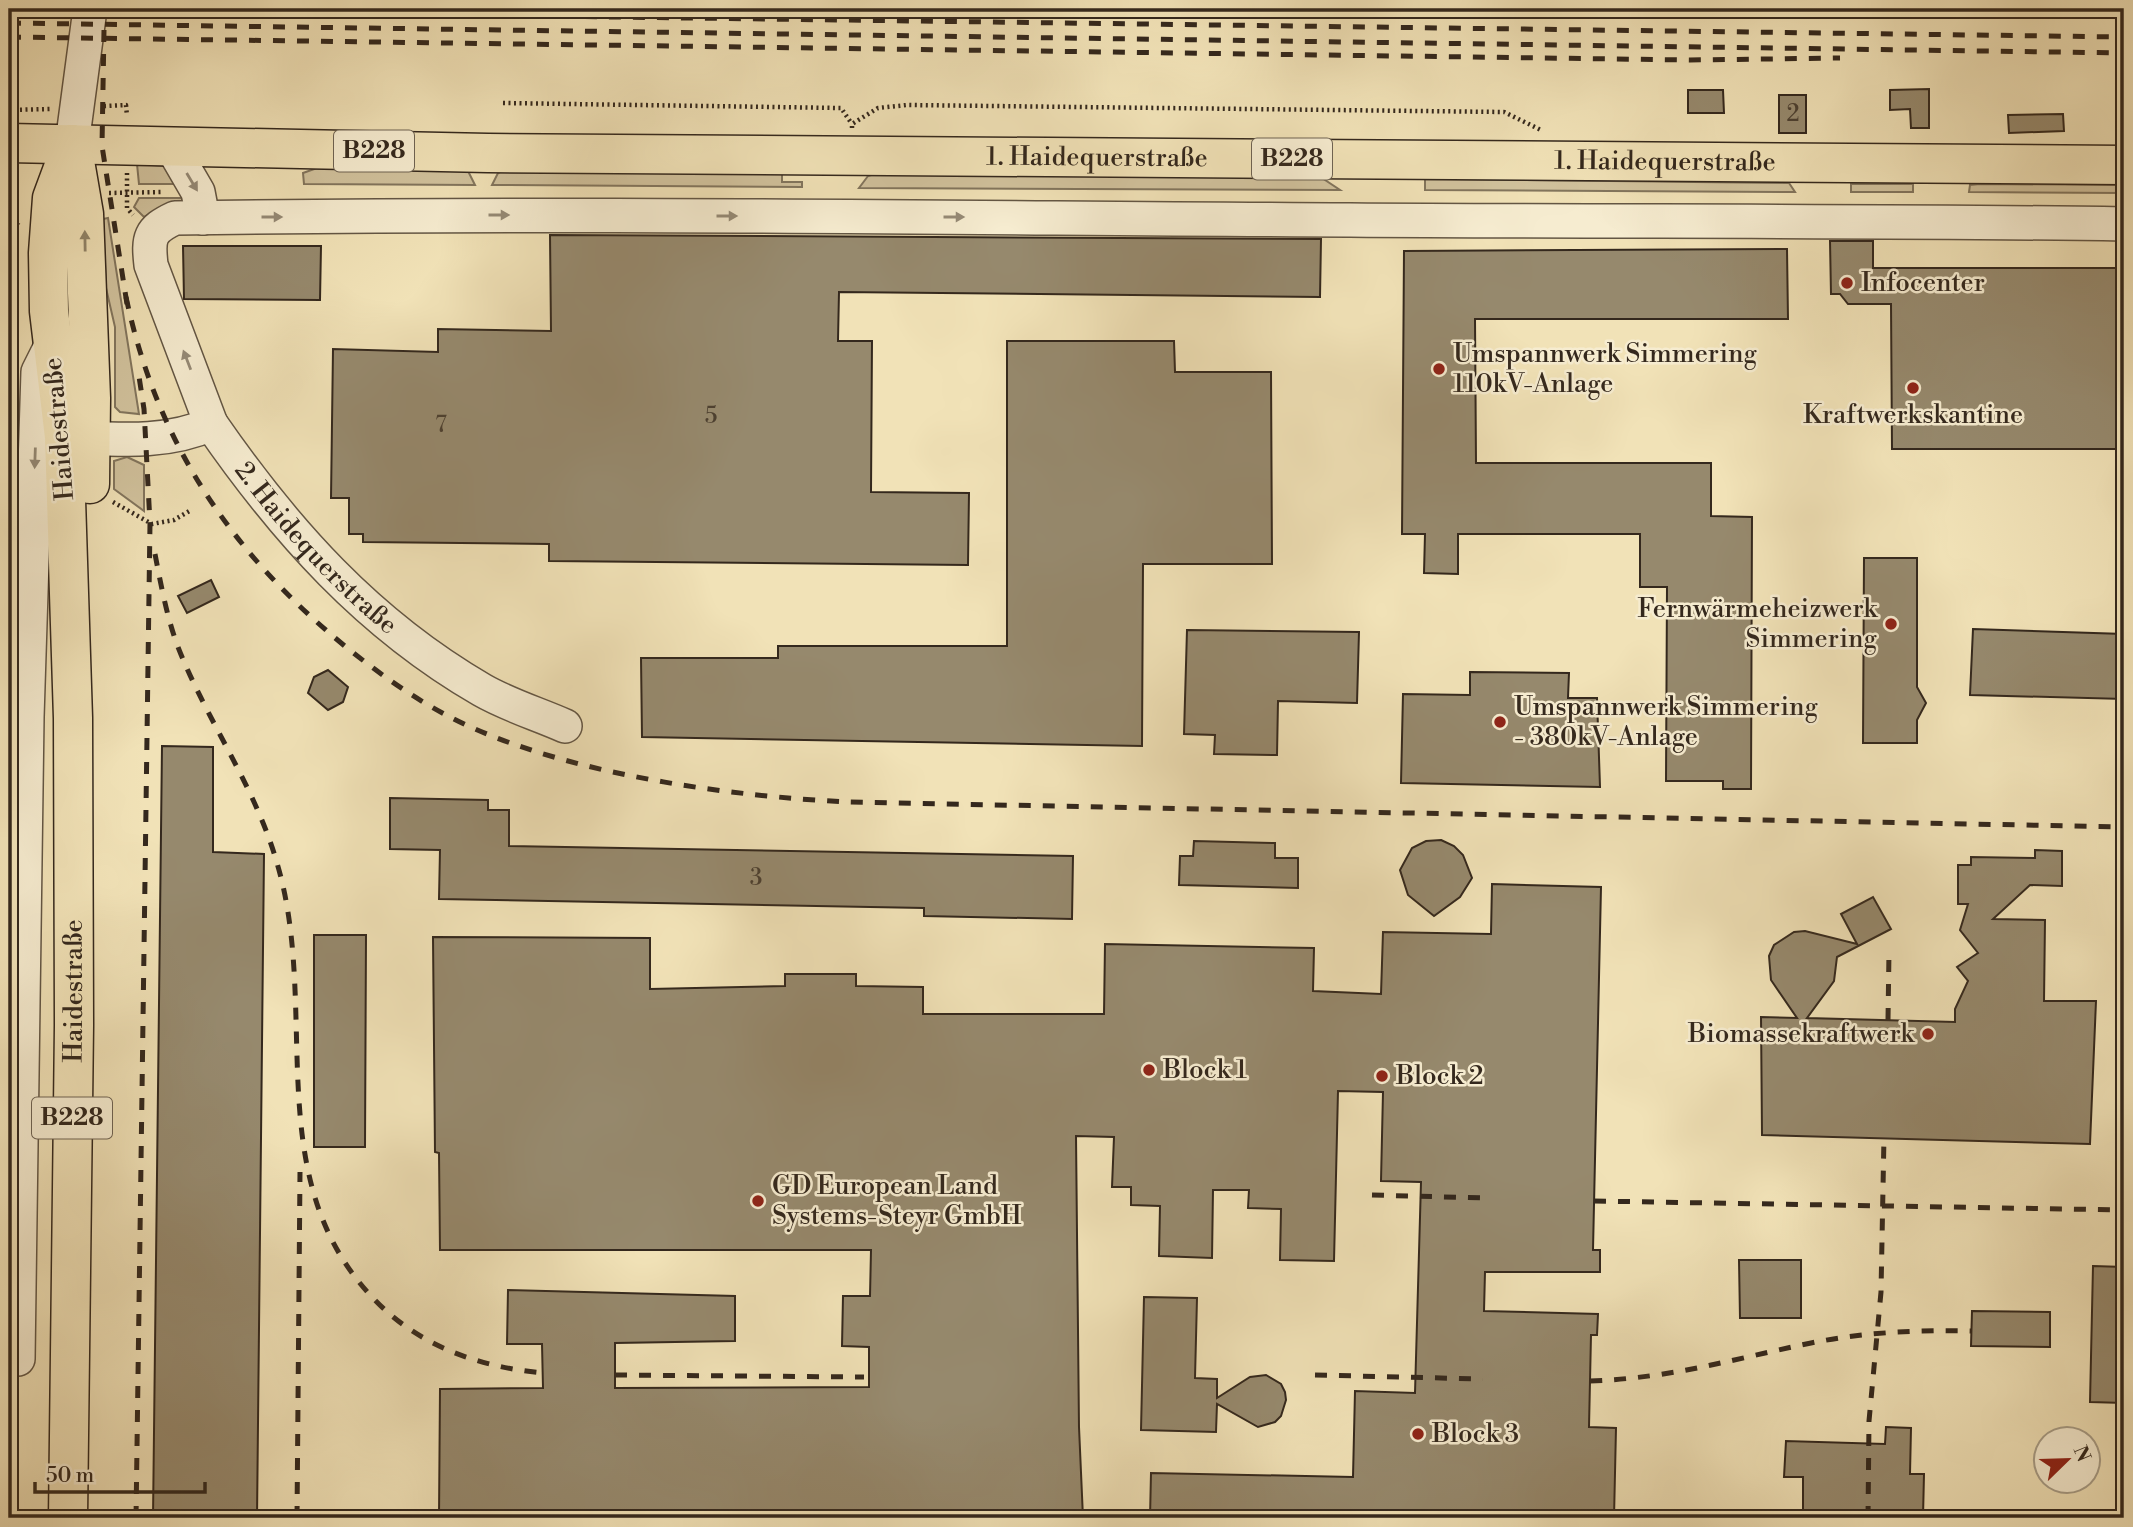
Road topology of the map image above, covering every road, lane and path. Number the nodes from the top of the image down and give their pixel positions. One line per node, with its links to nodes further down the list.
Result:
1 (90, 9): 7 (street, Haidestraße)
2 (503, 103): 5 (path)
3 (34, 109): 4 (path)
4 (9, 110)
5 (850, 140): 8 (main road, 1. Haidequerstraße / B228); 9 (main road, 1. Haidequerstraße / B228); 9 (path)
6 (9, 143): 7 (main road, 1. Haidequerstraße)
7 (72, 145): 8 (main road, 1. Haidequerstraße / B228); 15 (main road, Haidestraße / B228); 17 (main road, Haidestraße / B228, one-way to 7)
8 (173, 149): 13 (street, one-way to 13)
9 (1573, 162): 11 (main road, 1. Haidequerstraße / B228)
10 (127, 165): 12 (path)
11 (2124, 165)
12 (108, 193)
13 (204, 218): 14 (street, one-way to 14); 16 (street, 2. Haidequerstraße, one-way to 13)
14 (2124, 224)
15 (52, 344): 17 (main road, Haidestraße / B228); 21 (street, one-way to 21)
16 (211, 424): 17 (street); 20 (street, 2. Haidequerstraße)
17 (78, 438): 22 (main road, Haidestraße / B228)
18 (111, 501): 19 (path)
19 (191, 510)
20 (565, 726)
21 (18, 1359)
22 (68, 1518)

